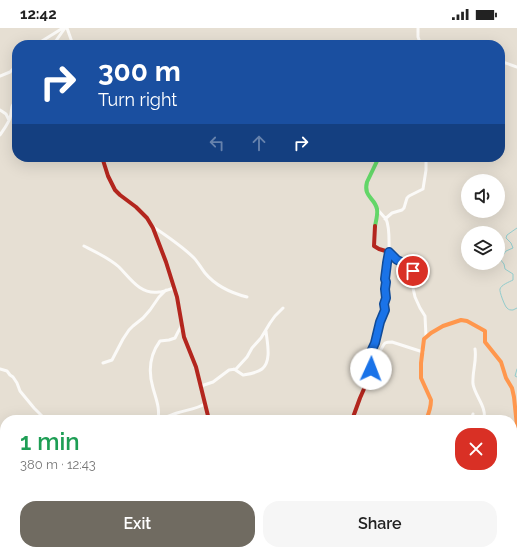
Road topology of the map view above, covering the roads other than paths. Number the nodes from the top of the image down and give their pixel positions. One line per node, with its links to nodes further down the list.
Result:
1 (65, 28): 3 (street); 4 (street); 5 (street)
2 (418, 28): 6 (street)
3 (45, 40)
4 (57, 40)
5 (71, 40)
6 (419, 40)
7 (505, 63): 8 (street)
8 (517, 67)
9 (12, 70): 10 (street)
10 (0, 76)
11 (12, 104): 13 (street)
12 (0, 110): 13 (street)
13 (9, 120): 14 (street)
14 (0, 135)
15 (104, 162): 20 (street)
16 (377, 162): 18 (street)
17 (426, 162): 19 (street)
18 (377, 209): 19 (street); 22 (street)
19 (386, 219): 22 (street)
20 (152, 226): 23 (street); 25 (street)
21 (84, 246): 24 (street)
22 (389, 252): 29 (street); 35 (street)
23 (174, 288): 24 (street); 27 (street)
24 (167, 290): 32 (street)
25 (247, 297)
26 (283, 308): 28 (street)
27 (182, 325): 36 (street); 39 (street)
28 (266, 331): 34 (street); 34 (street)
29 (426, 336): 31 (street); 45 (street)
30 (475, 349): 44 (street)
31 (423, 352): 35 (street); 43 (street)
32 (103, 362)
33 (0, 369): 38 (street)
34 (234, 369): 36 (street)
35 (371, 372): 42 (street)
36 (201, 386): 37 (street)
37 (205, 404): 40 (street); 41 (street)
38 (41, 415)
39 (159, 415)
40 (172, 415)
41 (208, 415)
42 (354, 415)
43 (428, 415)
44 (484, 415)
45 (515, 415)

